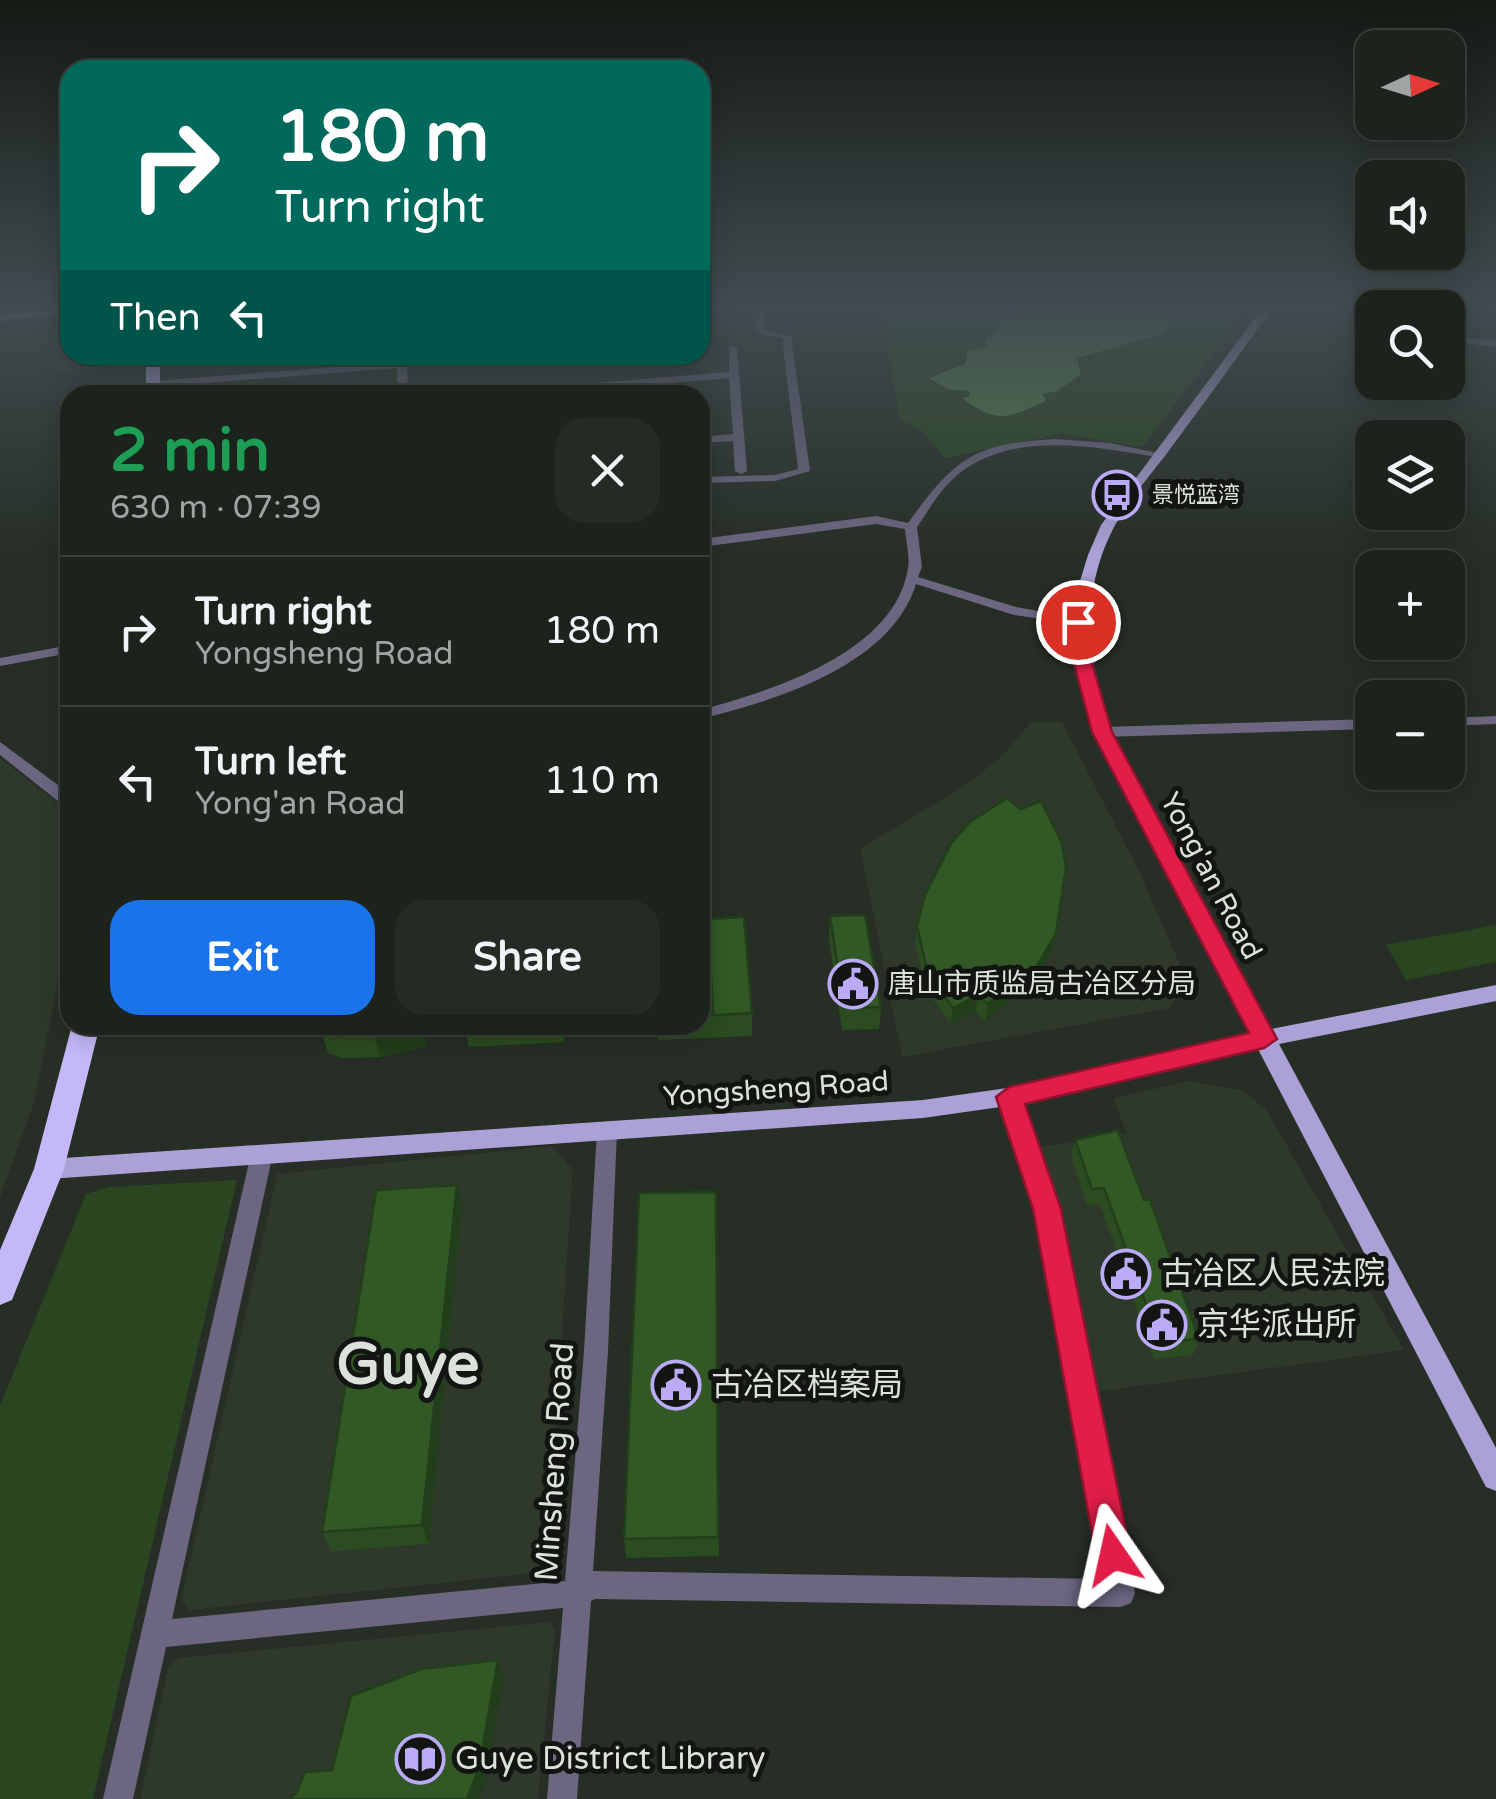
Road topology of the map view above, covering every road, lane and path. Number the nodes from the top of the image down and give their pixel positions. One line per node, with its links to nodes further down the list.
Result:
1 (734, 390): 4 (street)
2 (793, 390): 8 (street)
3 (1208, 390): 6 (main road, Yong'an Road)
4 (738, 437): 5 (street); 7 (street)
5 (710, 439)
6 (1161, 455): 9 (street); 12 (main road, Yong'an Road)
7 (741, 470)
8 (710, 480)
9 (911, 527): 10 (street); 11 (street)
10 (710, 542)
11 (915, 580): 12 (street); 15 (street)
12 (1078, 622): 19 (main road, Yong'an Road)
13 (60, 651): 14 (street)
14 (0, 662)
15 (710, 712)
16 (1496, 720): 17 (street)
17 (1465, 721)
18 (1355, 725): 19 (street)
19 (1102, 732): 24 (main road, Yong'an Road)
20 (0, 748): 21 (street)
21 (60, 794)
22 (1496, 982): 24 (main road, Yongsheng Road)
23 (1496, 993): 24 (main road, Yongsheng Road)
24 (1261, 1034): 26 (main road, Yongsheng Road); 29 (main road, Yongsheng Road); 31 (main road, Yong'an Road)
25 (83, 1035): 29 (highway)
26 (1009, 1097): 27 (main road, Yongsheng Road); 32 (street)
27 (607, 1130): 28 (main road, Yongsheng Road); 32 (street, Minsheng Road)
28 (261, 1158): 29 (main road, Yongsheng Road); 33 (street)
29 (50, 1162): 30 (highway)
30 (0, 1290)
31 (1496, 1477)
32 (579, 1593): 33 (street); 35 (street, Minsheng Road)
33 (158, 1634): 34 (street)
34 (118, 1799)
35 (562, 1799)

